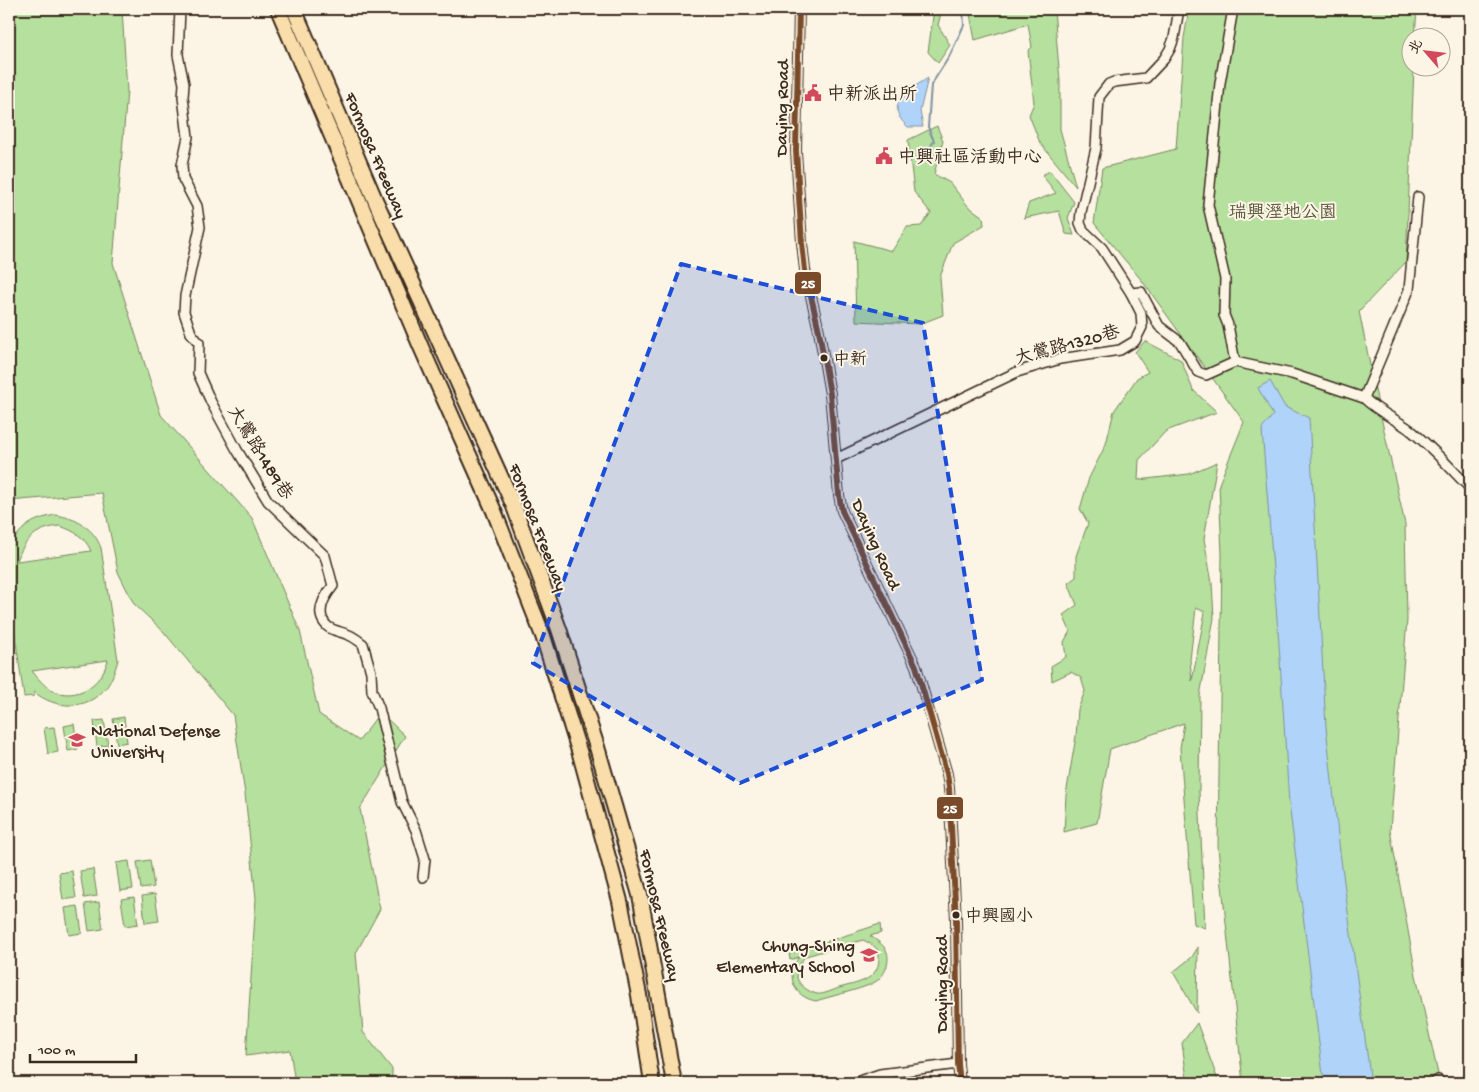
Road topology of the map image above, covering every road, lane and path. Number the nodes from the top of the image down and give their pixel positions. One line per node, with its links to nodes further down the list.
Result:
1 (180, 9): 13 (street, 大鶯路1489巷)
2 (278, 9): 15 (highway, Formosa Freeway)
3 (294, 9): 16 (highway, Formosa Freeway)
4 (799, 9): 11 (street, Daying Road)
5 (1179, 9): 8 (street, 大鶯路1320巷)
6 (1233, 9): 9 (street)
7 (1418, 197): 10 (street)
8 (1131, 293): 9 (street); 11 (street, 大鶯路1320巷)
9 (1235, 362): 10 (street)
10 (1364, 398): 12 (street)
11 (836, 459): 14 (street, Daying Road)
12 (1470, 488)
13 (423, 877)
14 (958, 1064): 17 (street); 18 (street, Daying Road)
15 (652, 1083)
16 (674, 1083)
17 (852, 1083)
18 (960, 1083)

